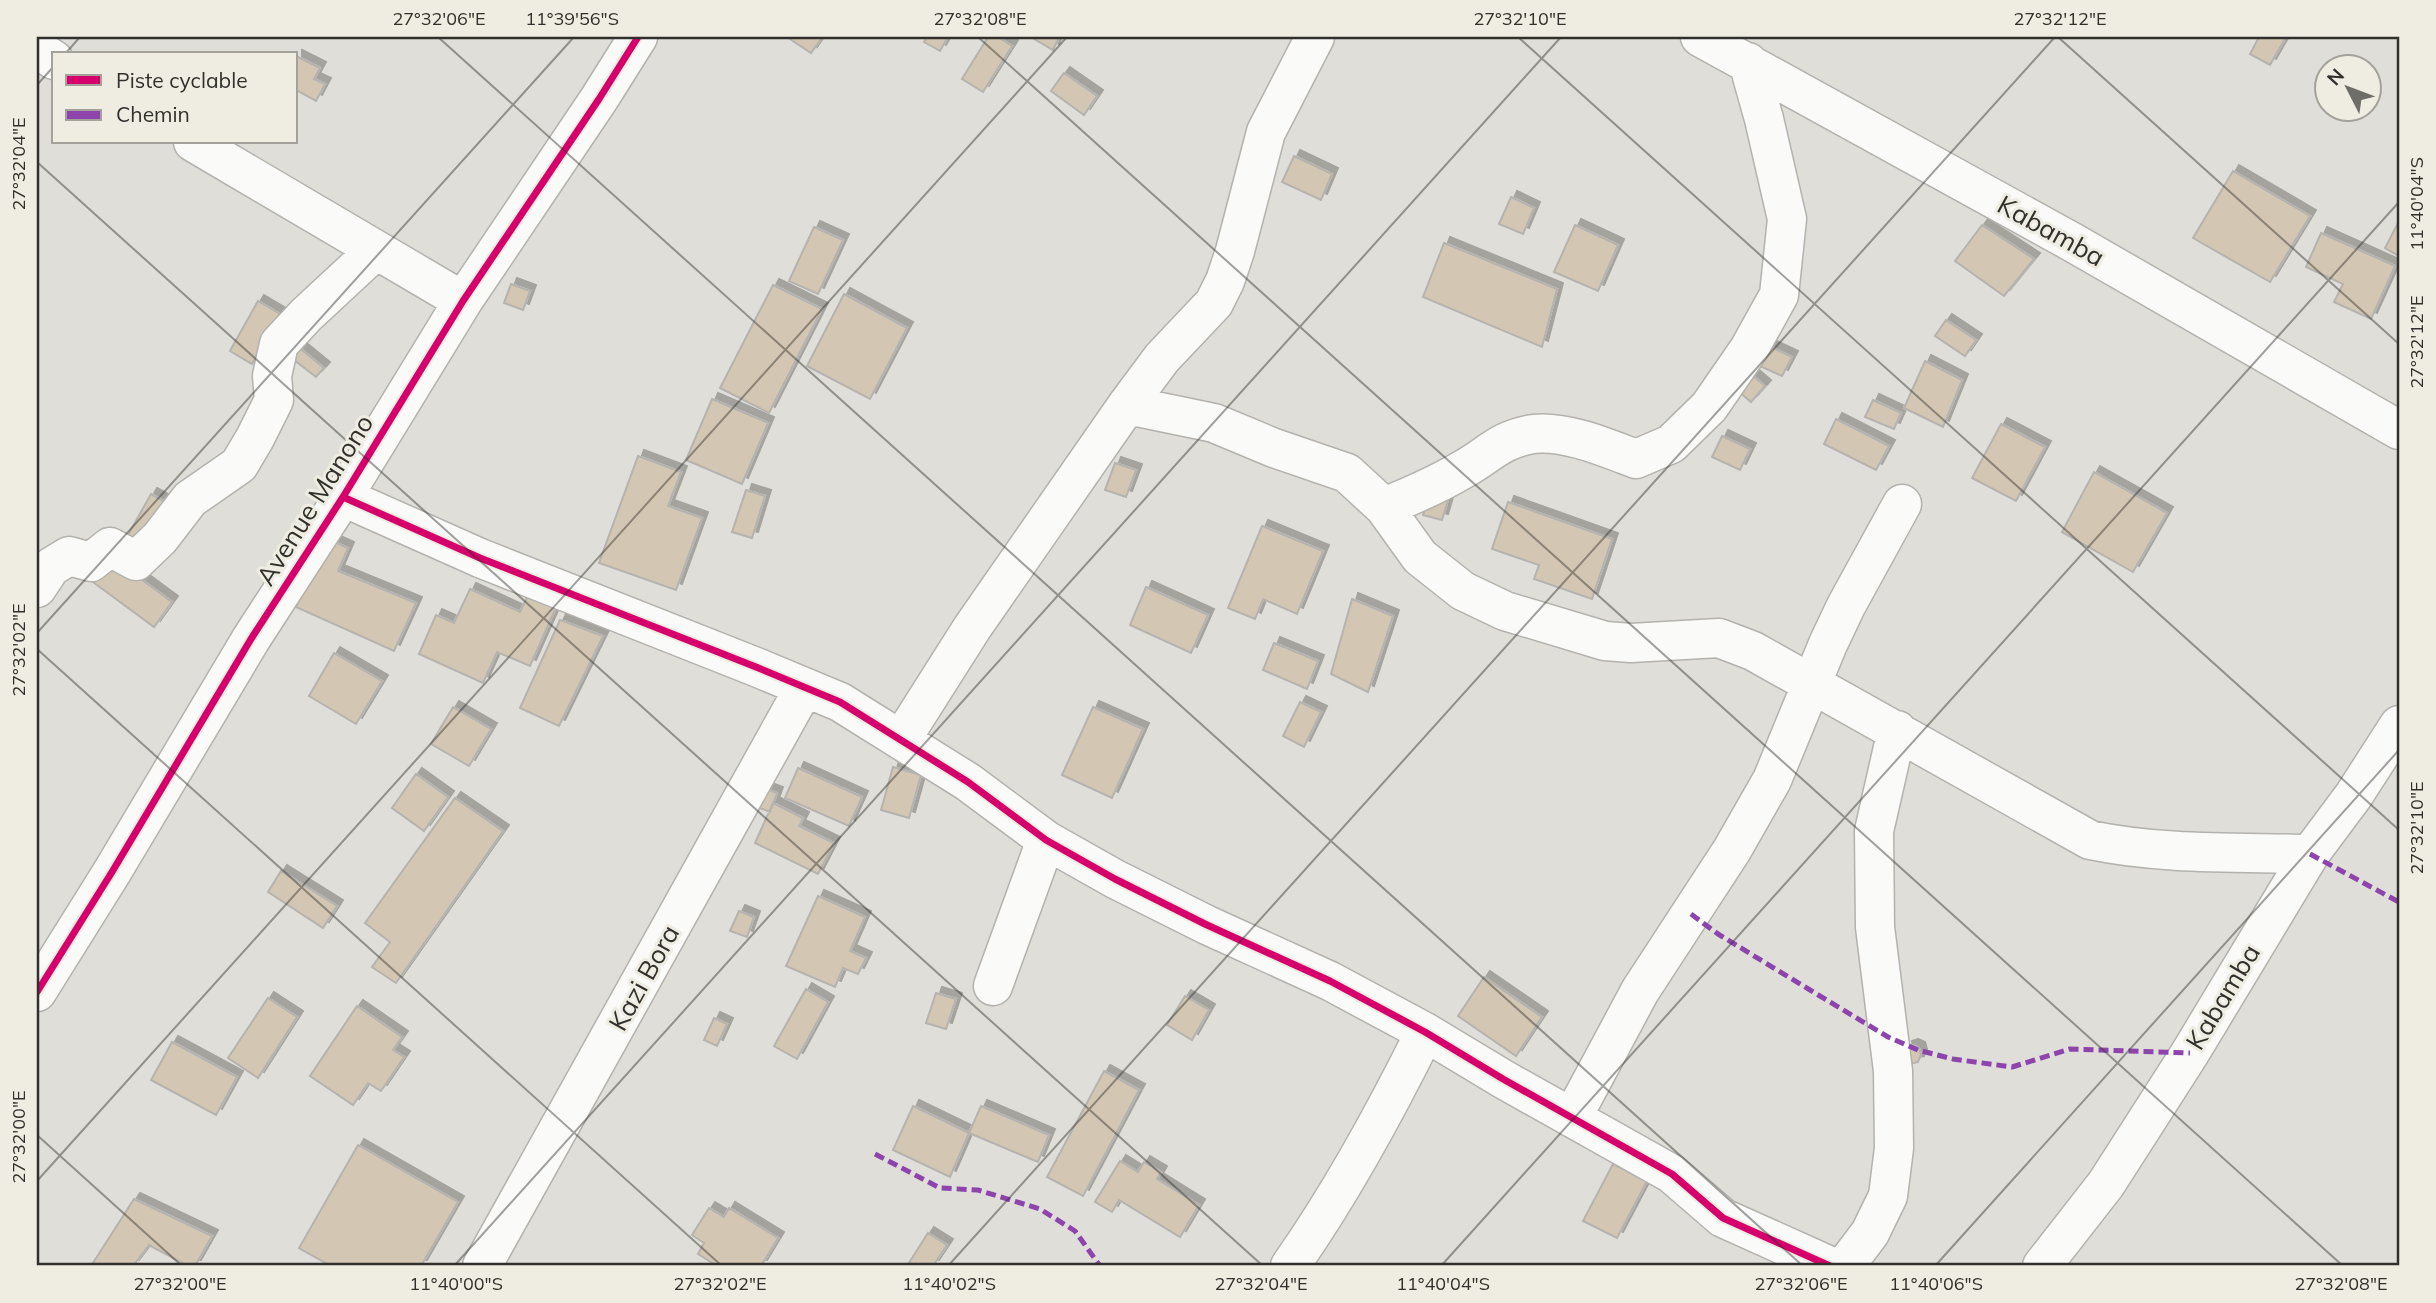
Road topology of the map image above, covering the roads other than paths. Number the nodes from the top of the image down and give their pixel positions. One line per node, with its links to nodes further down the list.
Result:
1 (638, 37): 9 (street, Avenue Manono)
2 (1315, 37): 10 (street)
3 (1700, 37): 6 (street, Kabamba)
4 (37, 49): 5 (street)
5 (52, 59)
6 (1748, 62): 11 (street, Kabamba); 14 (street)
7 (197, 144): 8 (street)
8 (376, 250): 9 (street); 15 (street)
9 (463, 301): 12 (street, Avenue Manono)
10 (1127, 405): 14 (street); 20 (street)
11 (2395, 417)
12 (343, 496): 17 (street); 24 (street, Avenue Manono)
13 (1902, 504): 16 (street)
14 (1384, 507): 16 (street)
15 (37, 588)
16 (1812, 685): 19 (street); 26 (street)
17 (804, 688): 20 (street); 27 (street, Kazi Bora)
18 (2399, 725): 22 (street, Kabamba)
19 (1897, 730): 22 (street); 30 (street)
20 (901, 740): 21 (street)
21 (1046, 840): 23 (street); 25 (street)
22 (2311, 853): 31 (street, Kabamba)
23 (993, 986)
24 (37, 992)
25 (1426, 1032): 26 (street); 28 (street)
26 (1572, 1118): 29 (street)
27 (482, 1266)
28 (1290, 1266)
29 (1830, 1266)
30 (1845, 1266)
31 (2042, 1266)

